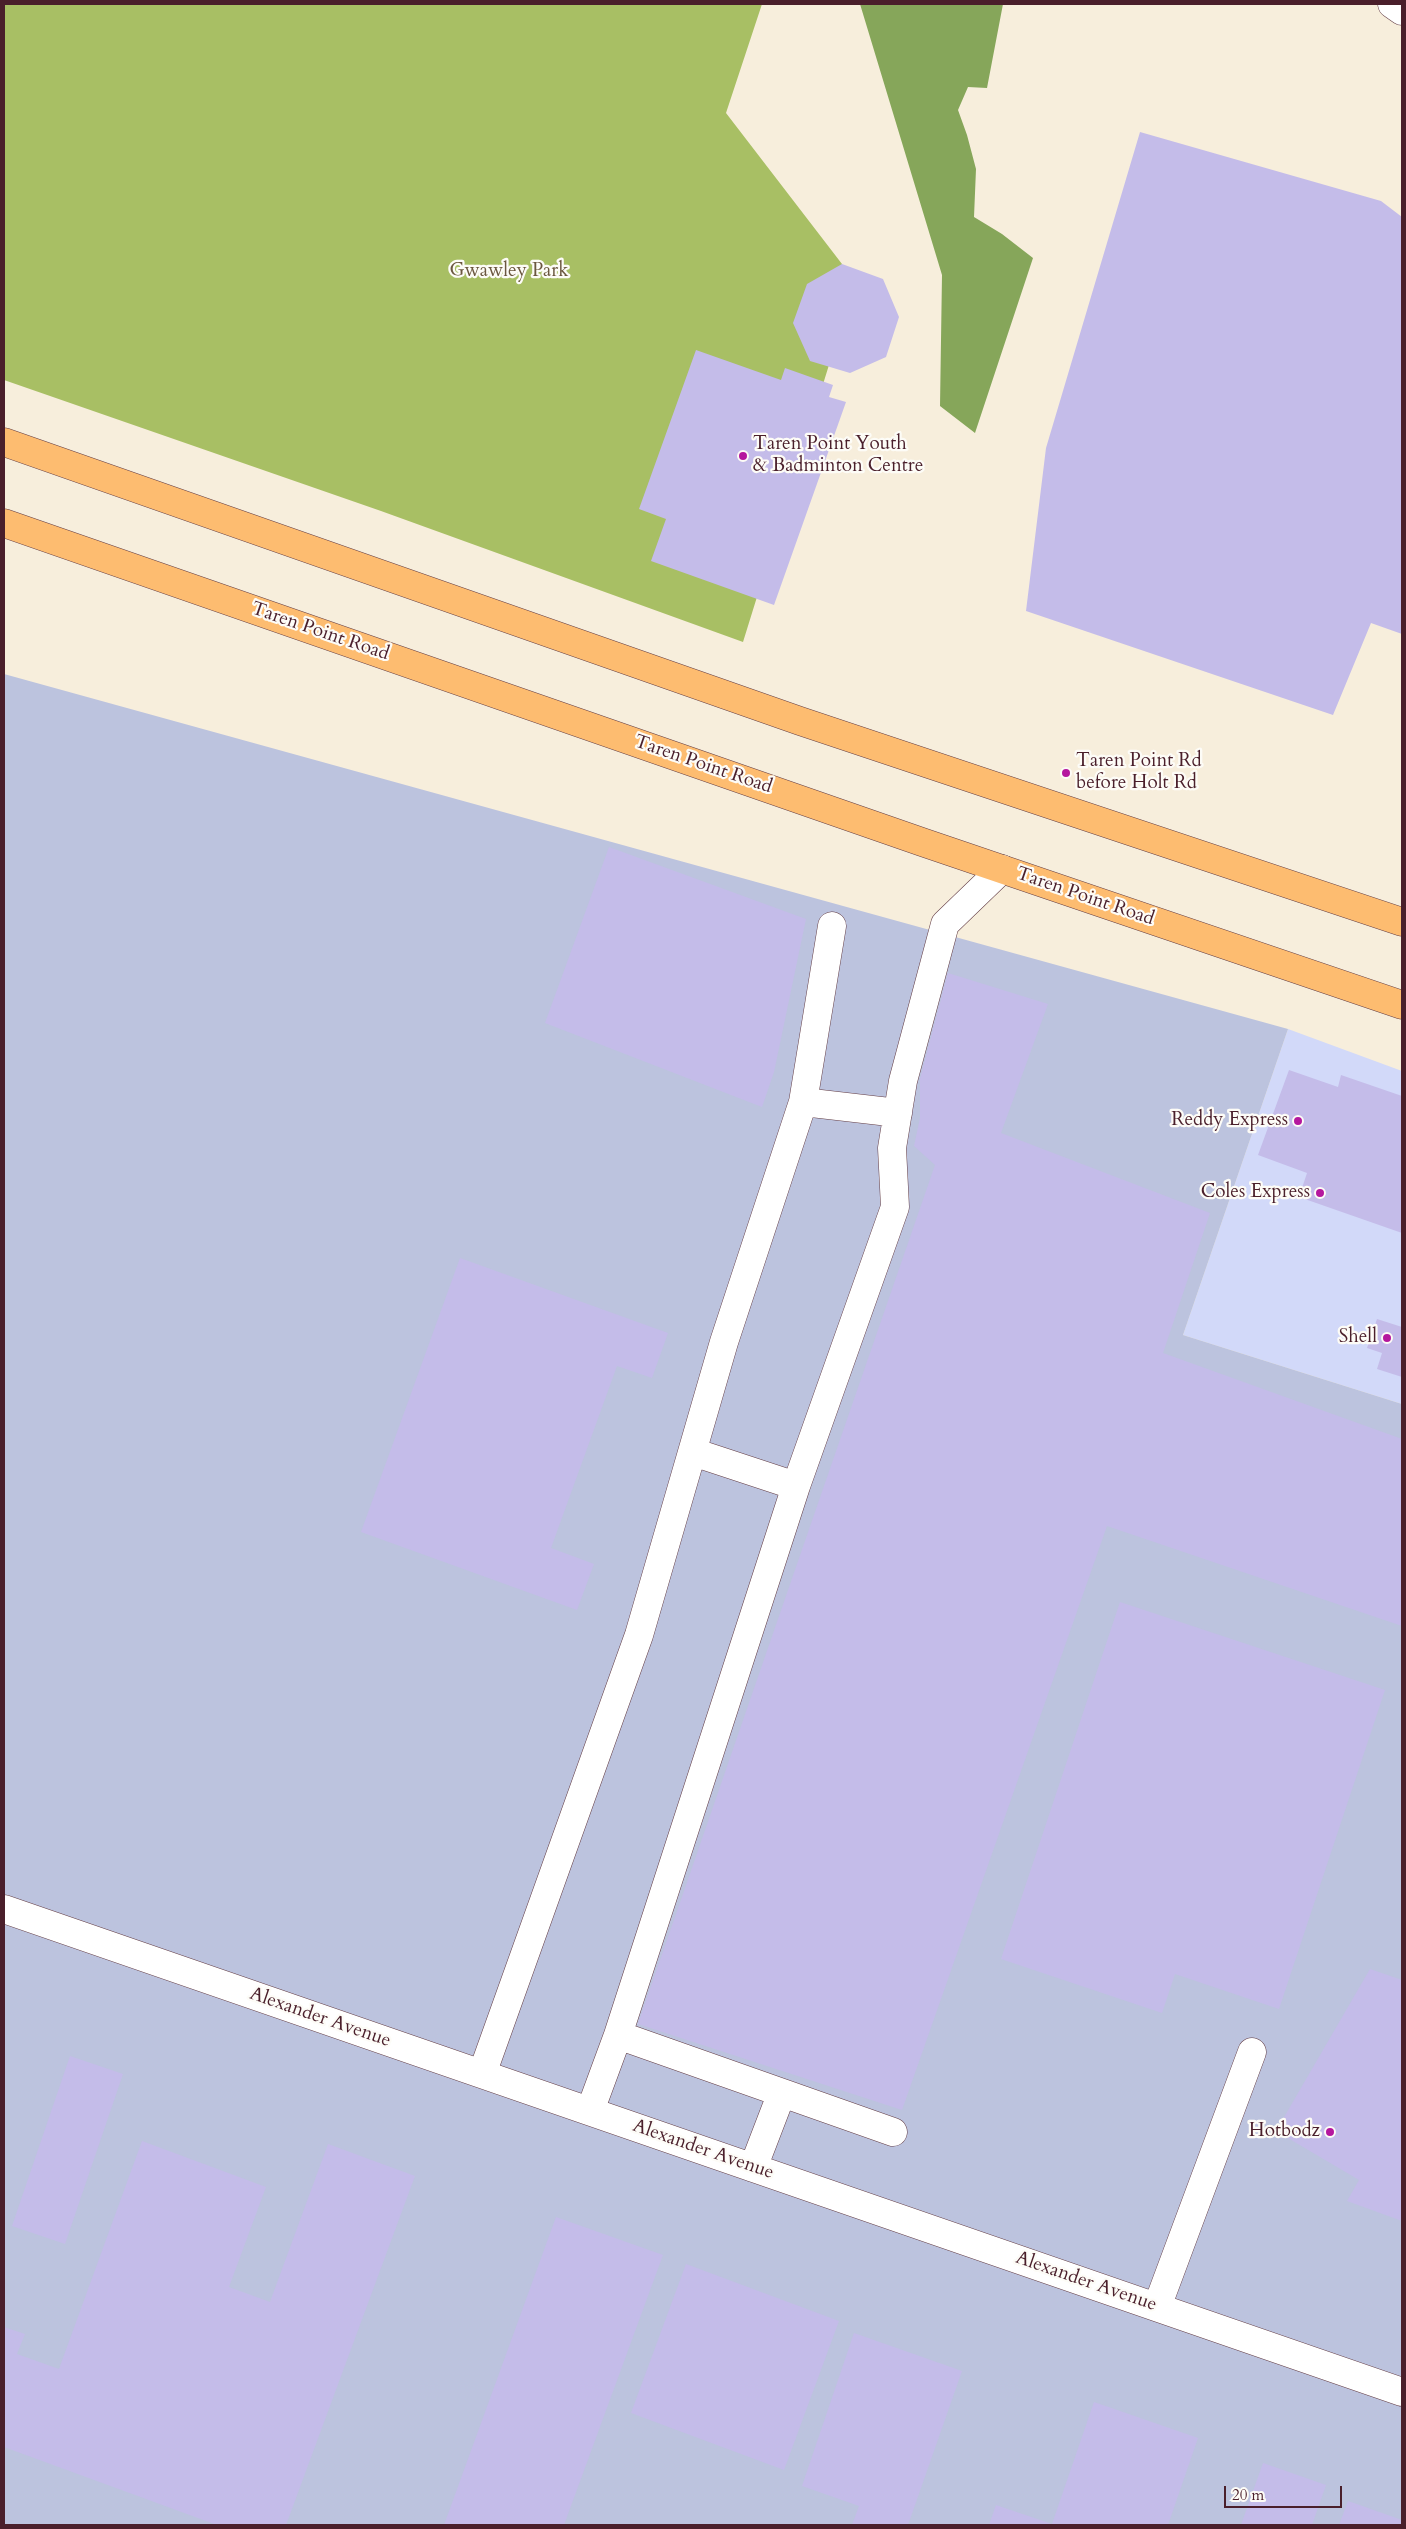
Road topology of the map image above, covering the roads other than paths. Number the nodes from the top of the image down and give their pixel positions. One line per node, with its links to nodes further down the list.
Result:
1 (1392, 4): 2 (street)
2 (1402, 11)
3 (4, 442): 6 (main road)
4 (4, 523): 5 (main road, Taren Point Road)
5 (1002, 869): 8 (main road, Taren Point Road); 10 (street)
6 (1402, 922)
7 (832, 926): 9 (street)
8 (1402, 1005)
9 (803, 1102): 10 (street); 11 (street)
10 (898, 1113): 12 (street)
11 (692, 1452): 12 (street); 16 (street)
12 (796, 1486): 14 (street)
13 (4, 1909): 16 (street, Alexander Avenue)
14 (618, 2035): 17 (street); 18 (street)
15 (1252, 2052): 21 (street)
16 (482, 2074): 18 (street, Alexander Avenue)
17 (781, 2095): 19 (street); 20 (street)
18 (590, 2111): 20 (street, Alexander Avenue)
19 (893, 2132)
20 (753, 2168): 21 (street, Alexander Avenue)
21 (1157, 2307): 22 (street, Alexander Avenue)
22 (1402, 2392)

